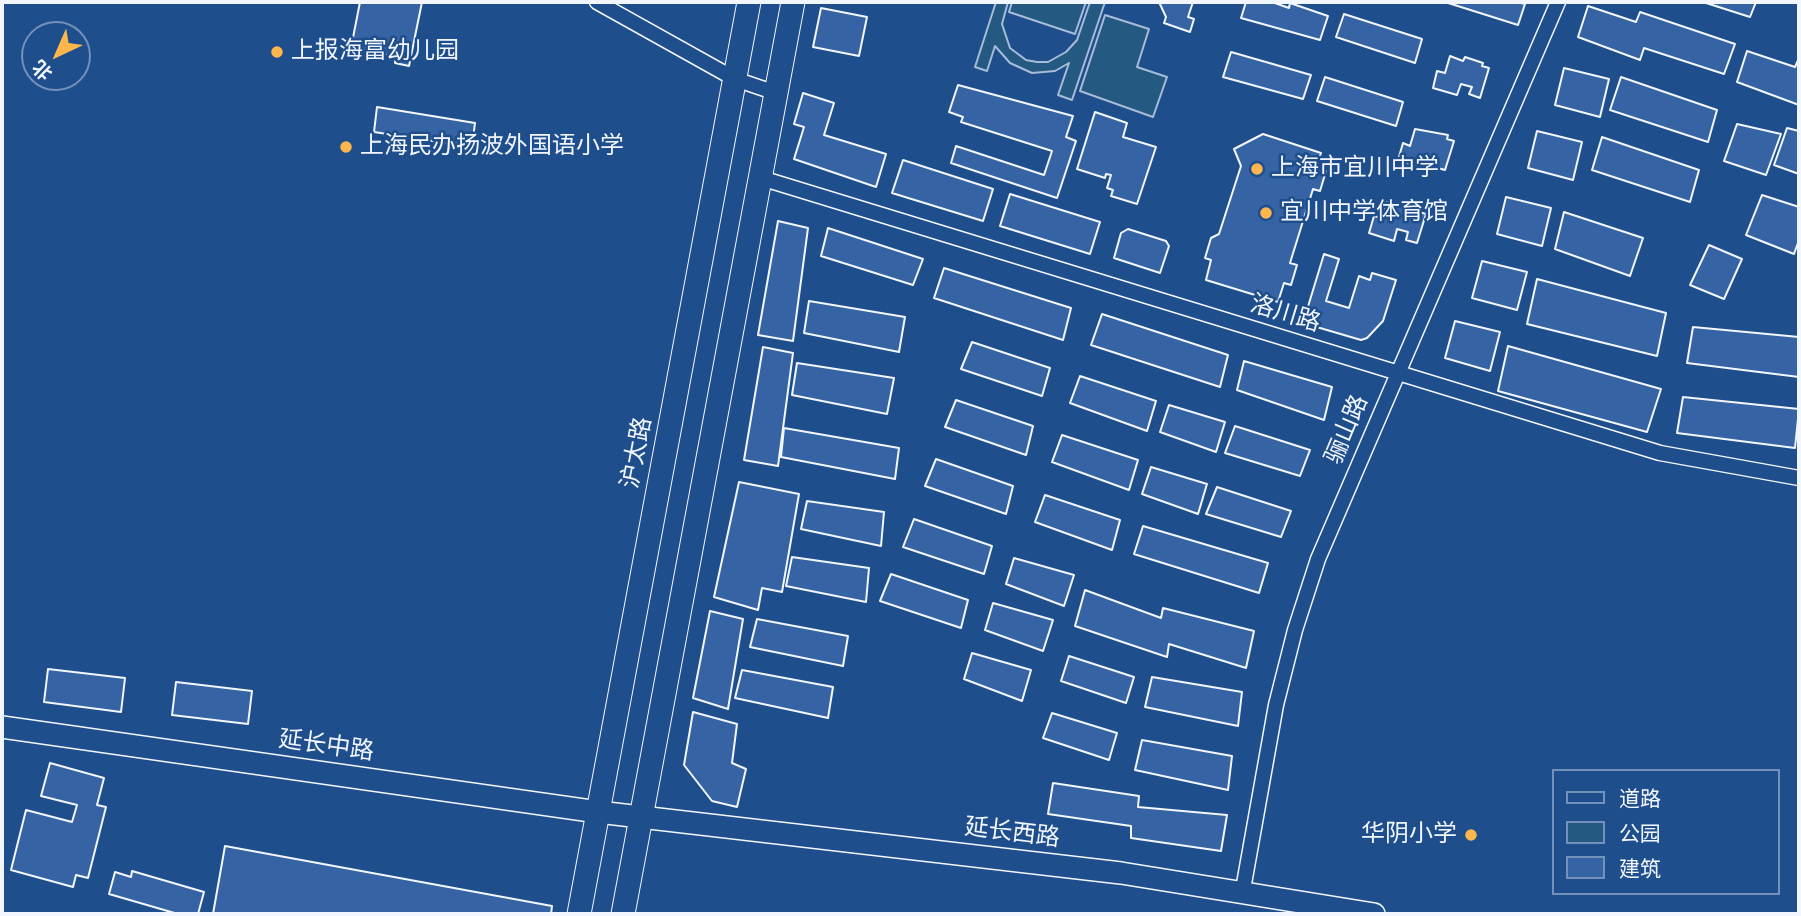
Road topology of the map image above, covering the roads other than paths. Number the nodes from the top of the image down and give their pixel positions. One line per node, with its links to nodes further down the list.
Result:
1 (597, 2): 5 (street)
2 (749, 2): 5 (main road, 沪太路)
3 (793, 2): 6 (main road)
4 (1558, 2): 8 (street, 骊山路)
5 (735, 79): 6 (street); 11 (main road, 沪太路)
6 (776, 93): 7 (main road)
7 (761, 178): 8 (street, 洛川路); 12 (main road)
8 (1396, 374): 9 (street, 洛川路); 13 (street, 骊山路)
9 (1799, 478)
10 (2, 727): 11 (street, 延长中路)
11 (598, 812): 12 (street, 延长中路); 14 (main road, 沪太路)
12 (643, 818): 13 (street, 延长西路); 15 (main road)
13 (1242, 895): 16 (street, 延长西路)
14 (579, 914)
15 (623, 914)
16 (1374, 914)

